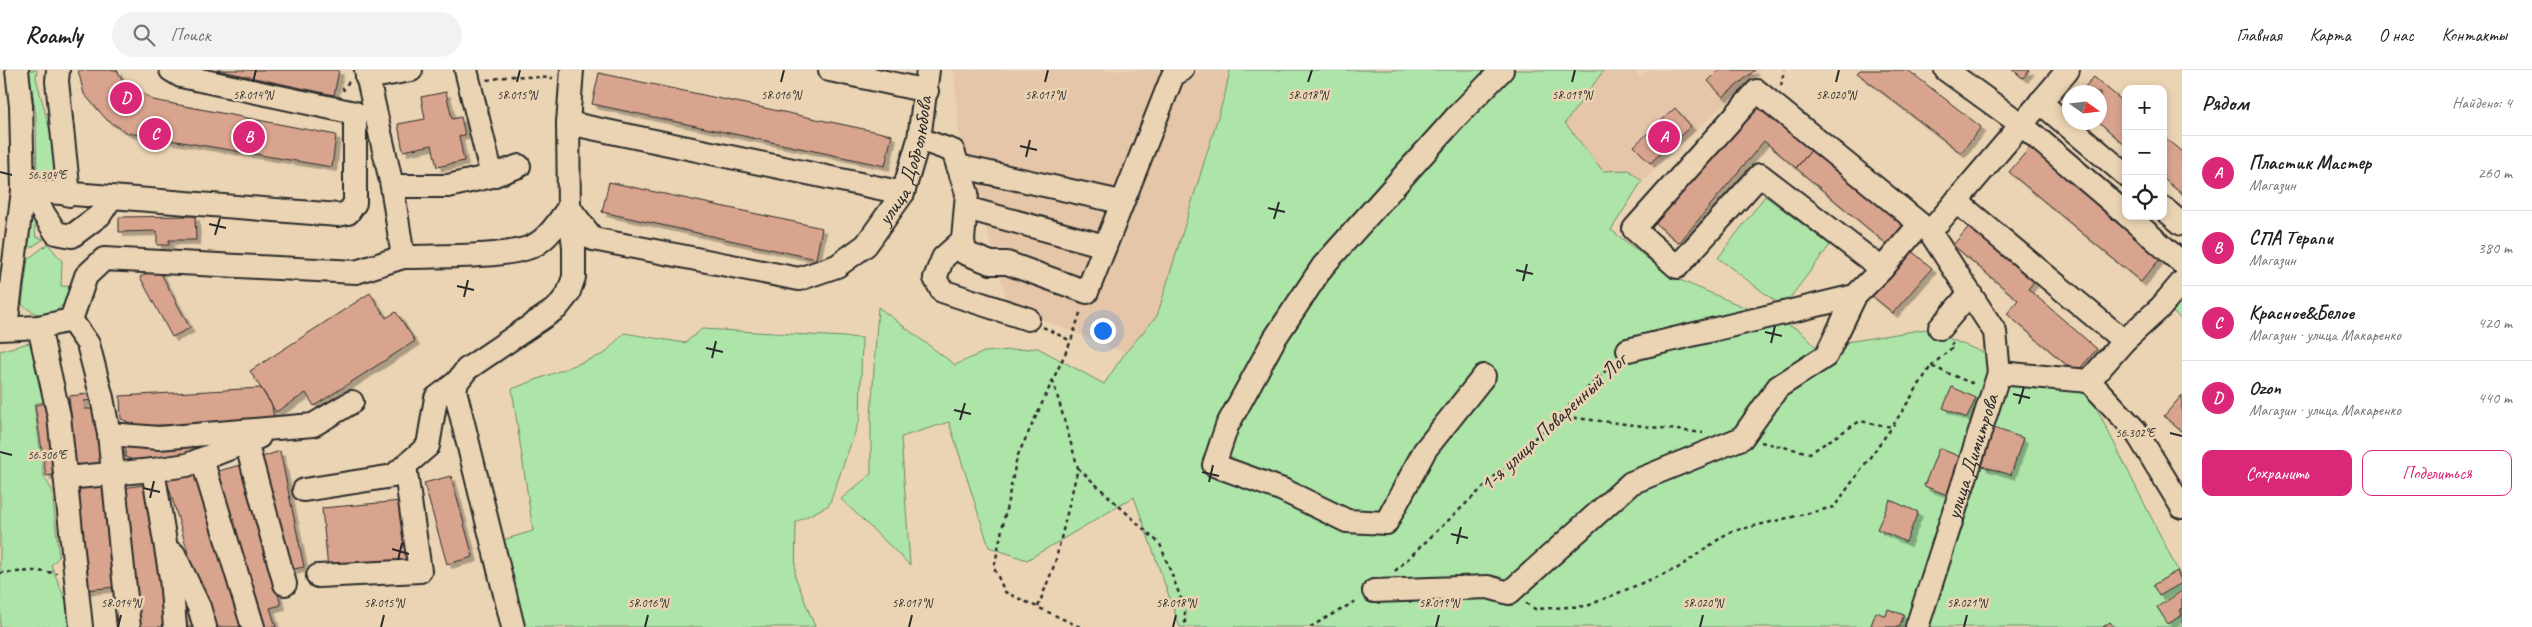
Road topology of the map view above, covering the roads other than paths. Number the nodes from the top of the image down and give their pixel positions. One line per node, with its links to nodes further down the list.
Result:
1 (17, 70): 23 (street)
2 (58, 70): 25 (street)
3 (171, 70): 26 (street)
4 (411, 70): 11 (street)
5 (830, 70): 13 (street)
6 (1182, 70): 28 (street)
7 (1502, 70): 52 (street)
8 (1946, 70): 16 (street)
9 (2068, 70): 14 (street)
10 (572, 73): 15 (street)
11 (362, 75): 22 (street)
12 (467, 76): 21 (street)
13 (928, 80): 17 (street, улица Добролюбова)
14 (2040, 102): 16 (street); 20 (street)
15 (568, 123): 24 (street); 29 (street)
16 (2022, 125): 27 (street); 31 (street)
17 (919, 139): 19 (street); 24 (street, улица Добролюбова)
18 (518, 166): 21 (street)
19 (958, 166): 28 (street); 30 (street)
20 (2125, 175)
21 (492, 176): 22 (street)
22 (392, 186): 38 (street)
23 (31, 190): 25 (street); 26 (street); 47 (street)
24 (904, 193): 29 (street, улица Добролюбова)
25 (70, 194): 26 (street)
26 (111, 198)
27 (1956, 201): 35 (street); 49 (street)
28 (1121, 202): 37 (street)
29 (569, 207): 38 (street); 54 (street)
30 (966, 208): 36 (street); 37 (street)
31 (2122, 211)
32 (2167, 211): 34 (street)
33 (2133, 220): 39 (street)
34 (2182, 224)
35 (1925, 228): 40 (street); 40 (street); 42 (street)
36 (963, 240): 37 (street); 44 (street)
37 (1105, 246)
38 (403, 257): 45 (street)
39 (2182, 263)
40 (1882, 269): 43 (street)
41 (2182, 282): 49 (street)
42 (1970, 293): 48 (street); 51 (street)
43 (1855, 296): 50 (street, 1-я улица Поваренный Лог); 70 (street)
44 (1028, 319)
45 (71, 320): 46 (street); 57 (street)
46 (39, 327): 47 (street); 63 (street)
47 (3, 328)
48 (1940, 328)
49 (2124, 341): 53 (street)
50 (1628, 350)
51 (1999, 373): 53 (street, улица Димитрова); 77 (street, улица Димитрова)
52 (1484, 376)
53 (2089, 381): 64 (street)
54 (457, 382): 60 (street); 76 (street)
55 (352, 402): 56 (street)
56 (284, 428): 57 (street); 58 (street)
57 (109, 434): 62 (street)
58 (246, 442): 59 (street); 69 (street)
59 (202, 459): 61 (street); 75 (street)
60 (405, 466): 65 (street); 68 (street)
61 (153, 470): 62 (street); 67 (street)
62 (113, 472): 63 (street); 72 (street)
63 (66, 478): 71 (street)
64 (2176, 480): 66 (street)
65 (304, 490)
66 (2182, 507)
67 (163, 530): 73 (street); 74 (street)
68 (318, 576)
69 (284, 584)
70 (1374, 591)
71 (81, 627)
72 (129, 627)
73 (175, 627)
74 (204, 627)
75 (253, 627)
76 (513, 627)
77 (1917, 627)

